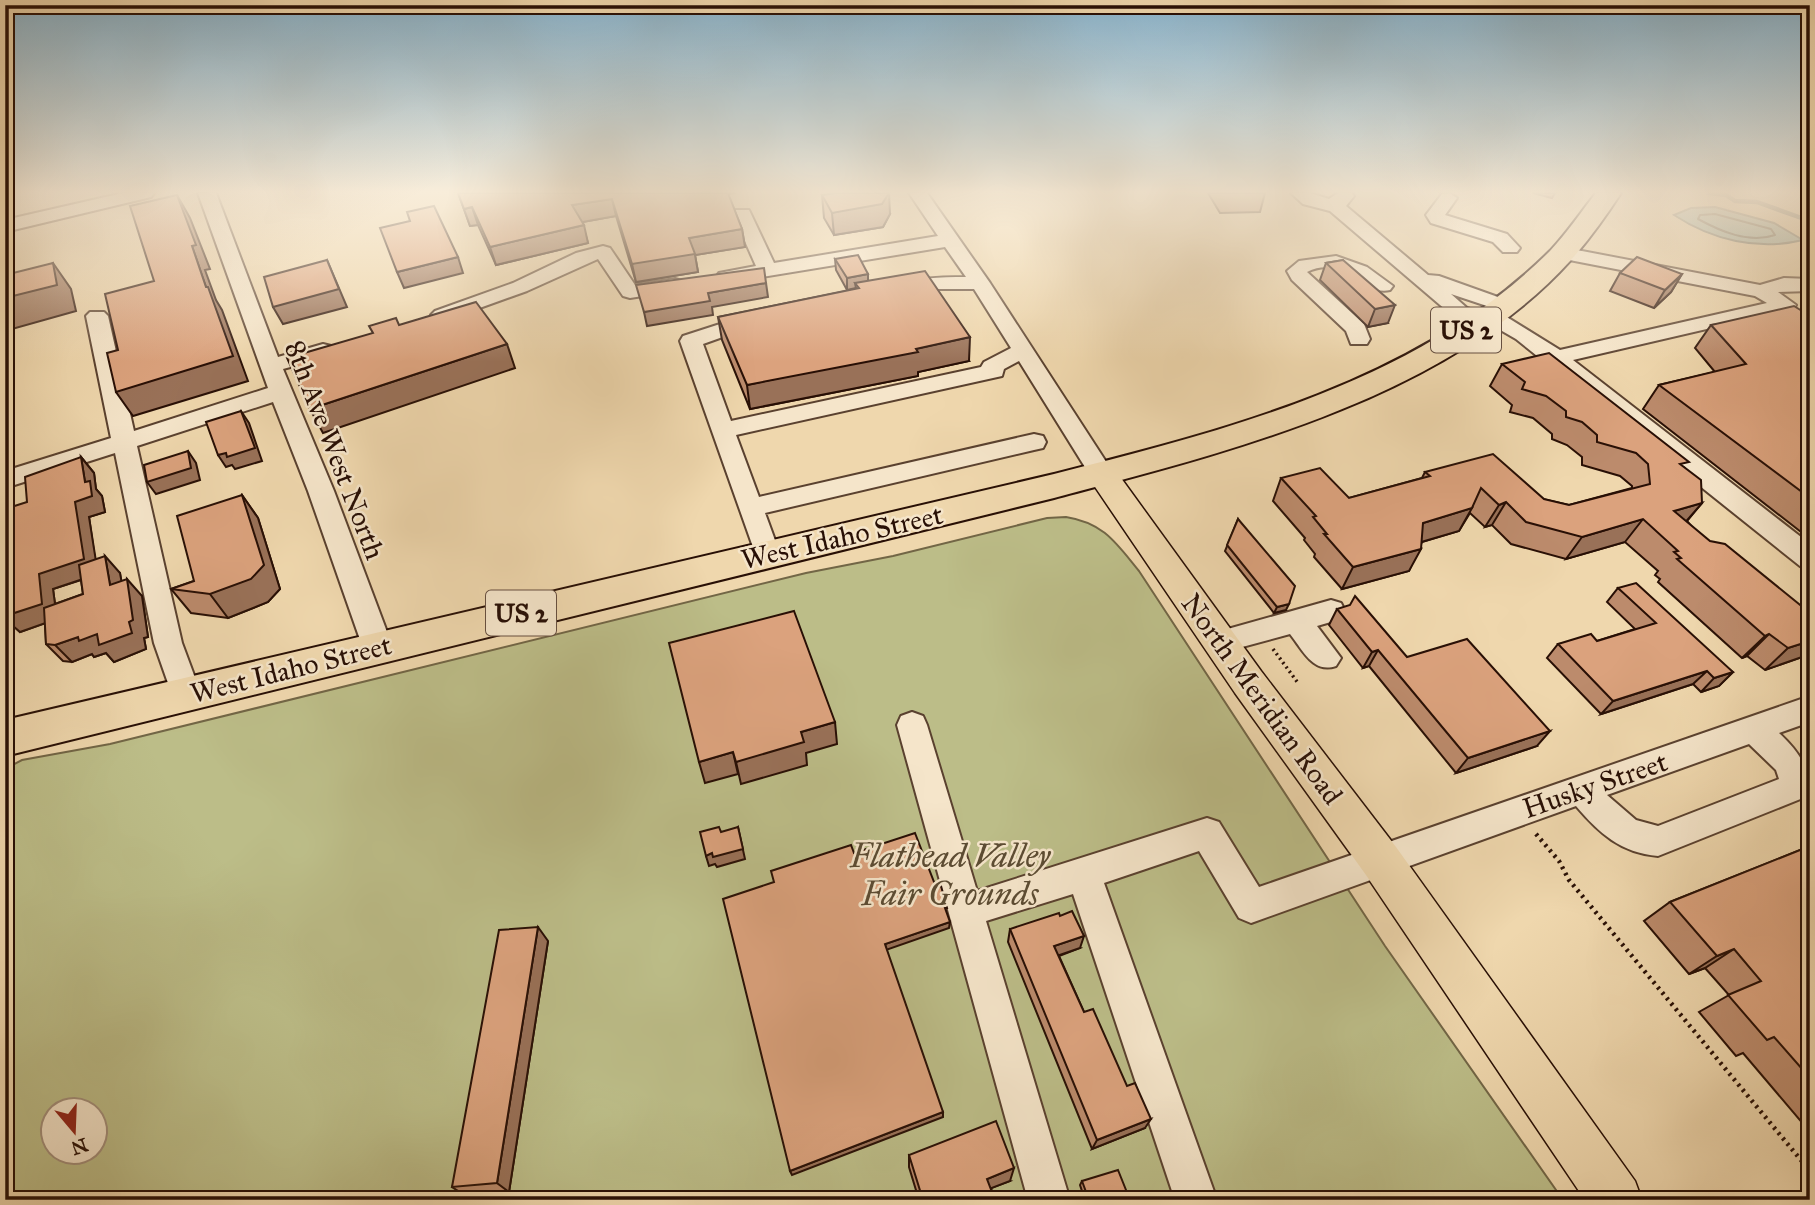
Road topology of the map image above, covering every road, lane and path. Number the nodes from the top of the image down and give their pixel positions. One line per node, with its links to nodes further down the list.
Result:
1 (227, 249): 28 (street, 8th Ave West North)
2 (593, 249): 23 (street)
3 (603, 249): 13 (street)
4 (758, 249): 13 (street)
5 (897, 249): 11 (street)
6 (957, 249): 14 (street, North Meridian Road)
7 (1389, 249): 21 (street)
8 (1565, 249): 21 (highway, West Idaho Street / US 2)
9 (1576, 249): 19 (street)
10 (1577, 249): 19 (street)
11 (893, 250): 12 (street); 13 (street); 17 (street)
12 (927, 259)
13 (768, 271)
14 (981, 283): 17 (street); 26 (street, North Meridian Road)
15 (1810, 285): 19 (street)
16 (1383, 286): 24 (street)
17 (908, 287): 18 (street)
18 (880, 292)
19 (1791, 301): 27 (street)
20 (781, 310): 32 (street)
21 (1491, 313): 27 (street); 35 (highway, West Idaho Street / US 2)
22 (97, 316): 33 (street)
23 (420, 322)
24 (1359, 339)
25 (345, 344): 28 (street)
26 (1023, 350): 29 (street); 30 (street, North Meridian Road)
27 (1556, 357): 39 (street)
28 (270, 366): 31 (street, 8th Ave West North)
29 (994, 370): 30 (street); 32 (street)
30 (1041, 378): 35 (street, North Meridian Road)
31 (280, 392): 33 (street); 43 (street, 8th Ave West North)
32 (723, 430): 37 (street)
33 (124, 442): 36 (street); 45 (street)
34 (1034, 442): 37 (street)
35 (1102, 474): 38 (highway, West Idaho Street / US 2); 42 (main road, North Meridian Road)
36 (5, 480)
37 (750, 508): 38 (street)
38 (767, 554): 43 (highway, West Idaho Street / US 2)
39 (1810, 559)
40 (1331, 611): 41 (street)
41 (1296, 621): 42 (street); 44 (street)
42 (1220, 642): 52 (main road, North Meridian Road)
43 (378, 648): 45 (highway, West Idaho Street / US 2)
44 (1326, 658)
45 (186, 694): 49 (highway, West Idaho Street / US 2)
46 (1810, 709): 48 (street, Husky Street)
47 (912, 725): 54 (street)
48 (1755, 729): 50 (street, Husky Street); 50 (street)
49 (5, 737)
50 (1581, 790): 52 (street, Husky Street)
51 (1536, 834): 55 (path)
52 (1381, 861): 53 (street, Husky Street); 58 (main road, North Meridian Road)
53 (1084, 874): 54 (street); 57 (street)
54 (966, 911): 56 (street)
55 (1810, 1171)
56 (1049, 1200)
57 (1196, 1200)
58 (1616, 1200)

